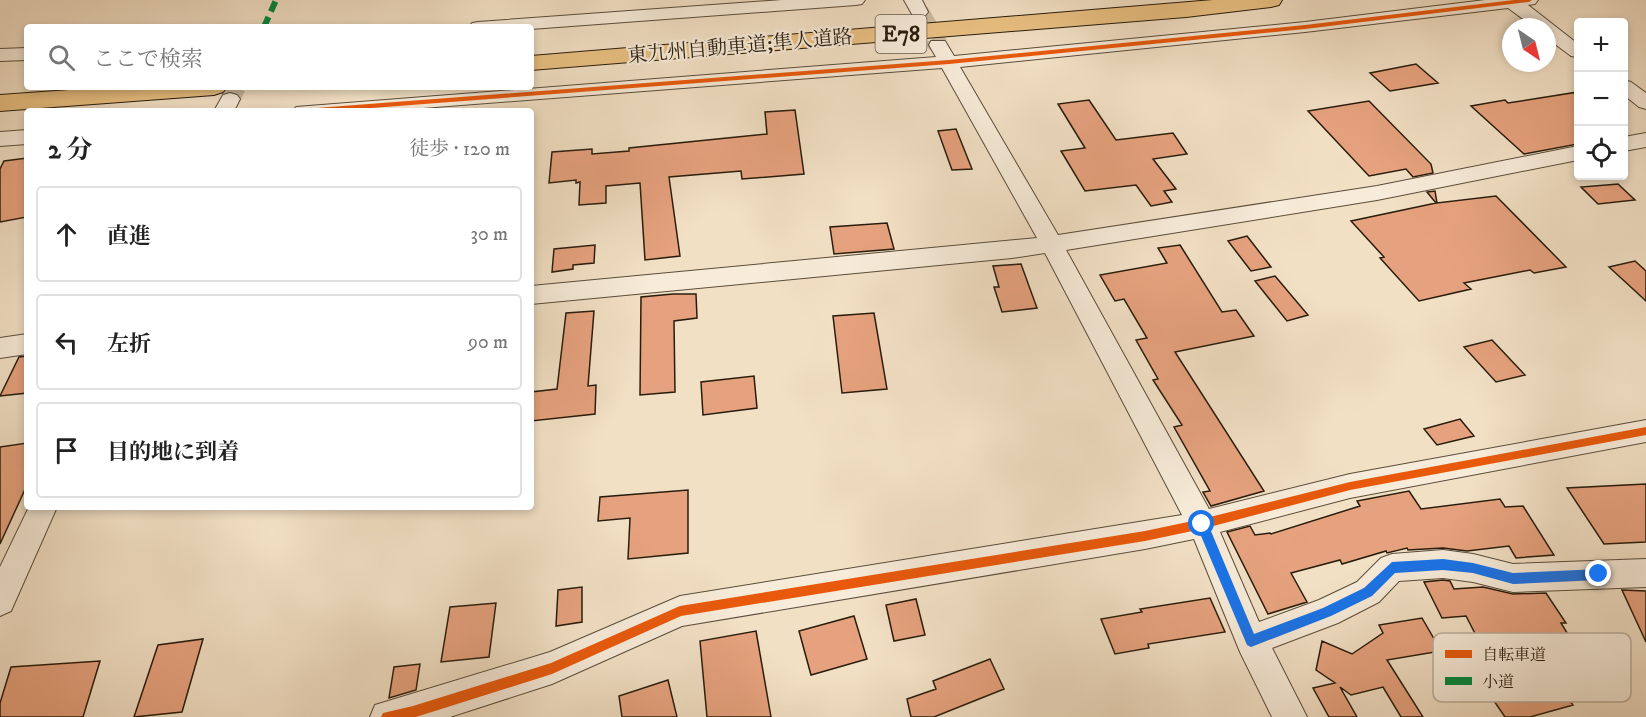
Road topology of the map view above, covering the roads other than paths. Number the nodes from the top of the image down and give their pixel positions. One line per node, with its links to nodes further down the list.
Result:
1 (856, 0): 6 (street)
2 (1136, 0): 8 (highway, 東九州自動車道;隼人道路 / E78)
3 (1271, 0): 13 (highway, 東九州自動車道;隼人道路 / E78)
4 (1517, 1): 5 (street); 10 (street)
5 (1535, 18)
6 (520, 24)
7 (1556, 36): 9 (street)
8 (534, 48)
9 (1574, 49)
10 (944, 53): 20 (street); 26 (street)
11 (24, 54): 12 (street)
12 (0, 56)
13 (534, 63)
14 (24, 85): 15 (highway)
15 (0, 87)
16 (1628, 90): 19 (street)
17 (223, 99): 18 (highway)
18 (0, 103)
19 (1646, 104)
20 (336, 108)
21 (24, 137): 22 (street)
22 (0, 139)
23 (1646, 140): 24 (street)
24 (1628, 143)
25 (1574, 154): 26 (street)
26 (1051, 243): 27 (street); 32 (street)
27 (534, 295)
28 (24, 345): 29 (street)
29 (0, 348)
30 (1646, 431): 32 (street)
31 (42, 510): 34 (street)
32 (1202, 524): 35 (street); 36 (street)
33 (1646, 573): 35 (street)
34 (0, 601)
35 (1251, 641): 37 (street)
36 (387, 717)
37 (1290, 717)

